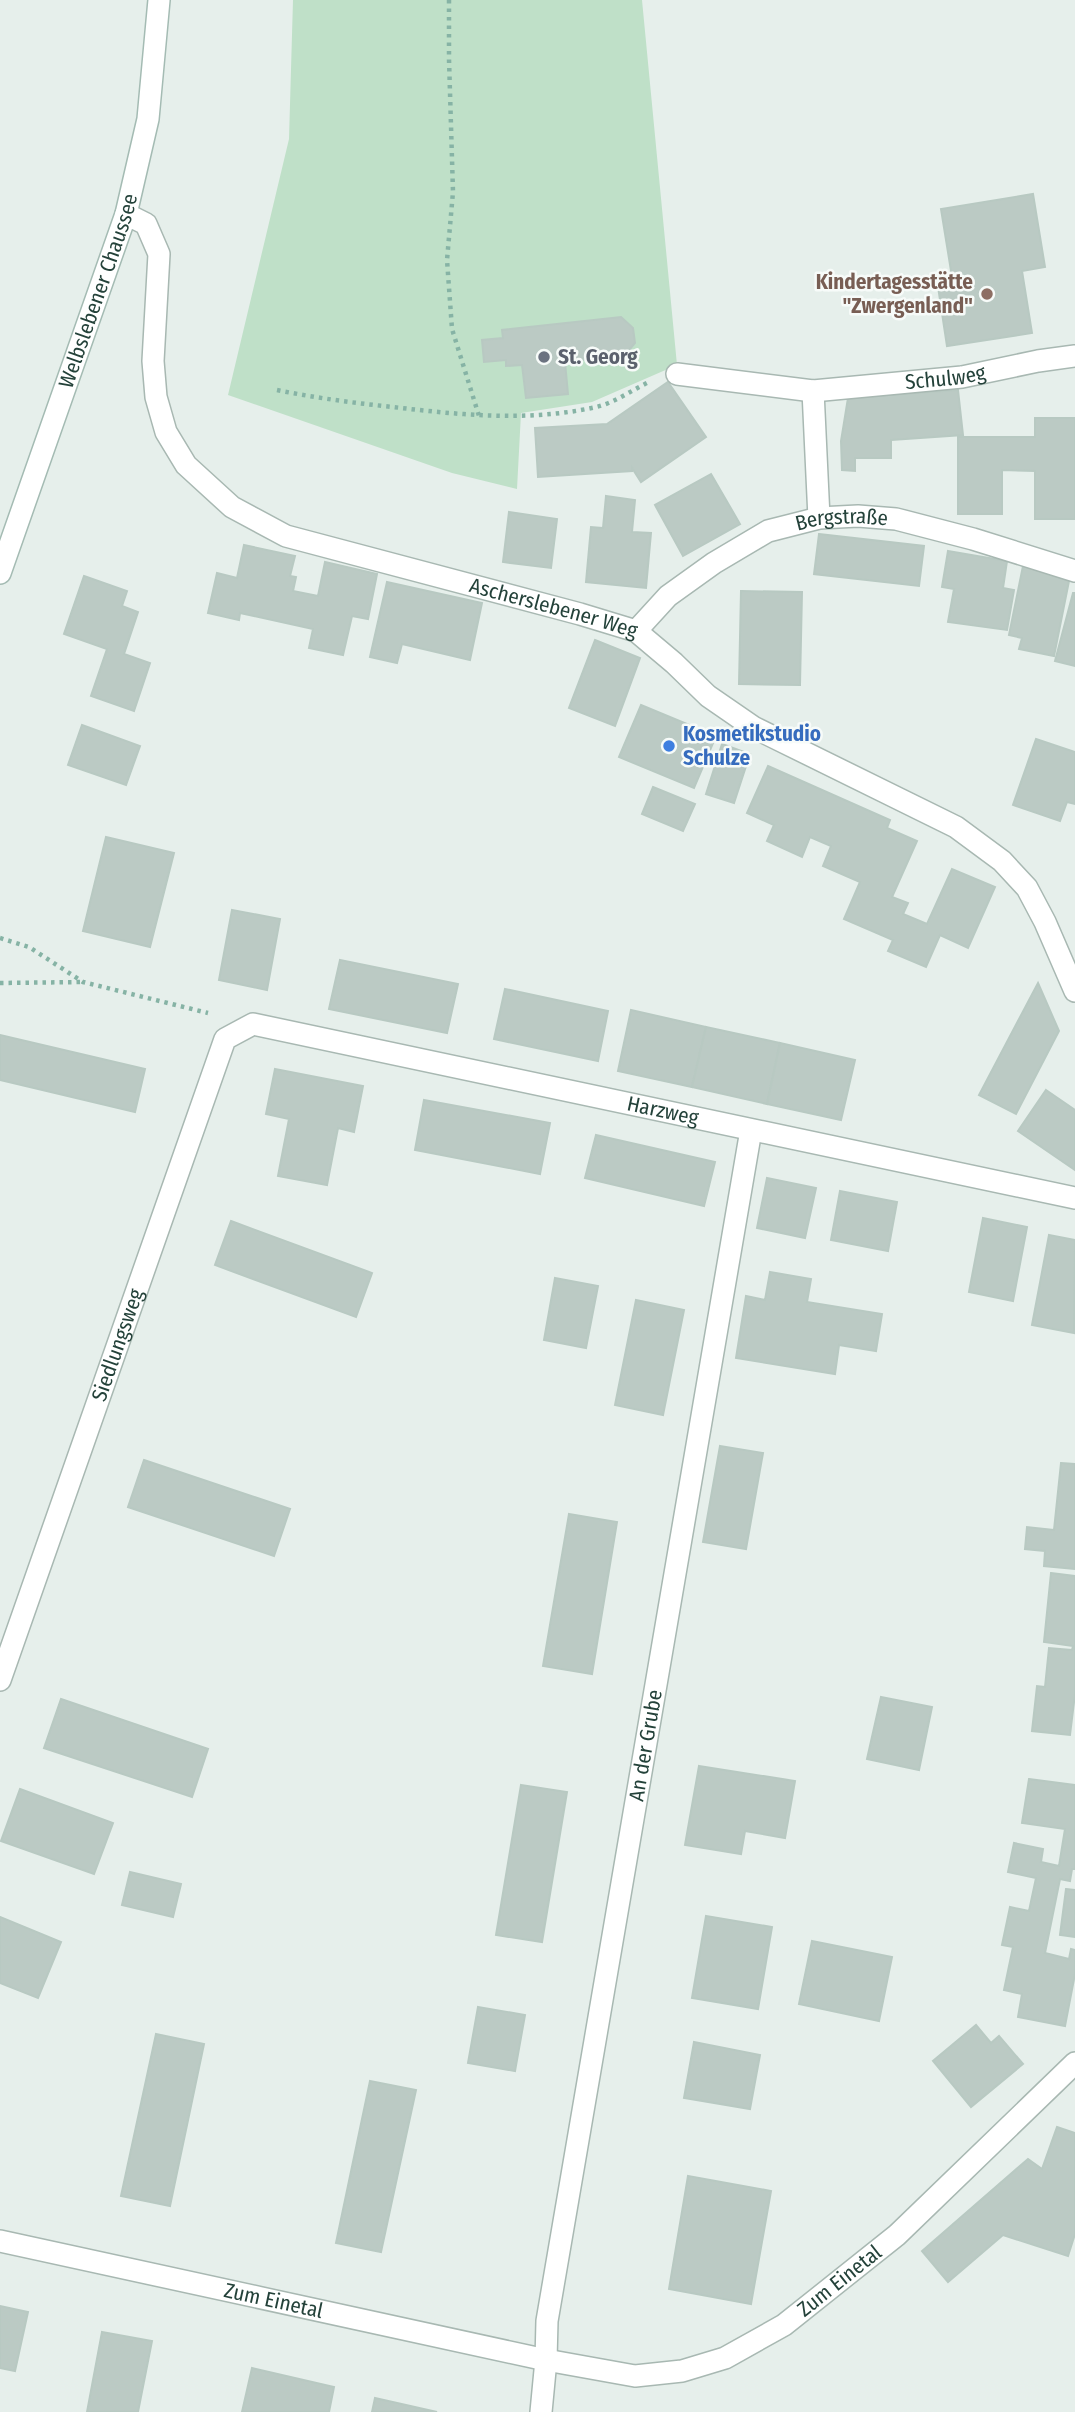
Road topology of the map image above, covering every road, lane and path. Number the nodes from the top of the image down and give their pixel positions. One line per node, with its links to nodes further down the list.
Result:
1 (159, 0): 3 (street, Welbslebener Chaussee)
2 (449, 0): 8 (path)
3 (126, 214): 11 (street, Welbslebener Chaussee); 12 (street, Ascherslebener Weg)
4 (1075, 356): 7 (street, Schulweg)
5 (677, 374): 7 (street, Schulweg); 8 (path)
6 (277, 390): 8 (path)
7 (813, 391): 9 (street)
8 (479, 416)
9 (819, 518): 10 (street, Bergstraße); 12 (street, Bergstraße)
10 (1075, 571)
11 (0, 573)
12 (636, 631): 16 (street, Ascherslebener Weg)
13 (0, 939): 14 (path)
14 (83, 982): 15 (path); 17 (path)
15 (0, 983)
16 (1075, 991)
17 (253, 1024): 18 (street, Harzweg); 20 (street, Siedlungsweg)
18 (751, 1130): 19 (street, Harzweg); 23 (street, An der Grube)
19 (1075, 1198)
20 (0, 1680)
21 (1075, 2063): 23 (street, Zum Einetal)
22 (0, 2241): 23 (street, Zum Einetal)
23 (546, 2360): 24 (street)
24 (541, 2412)

